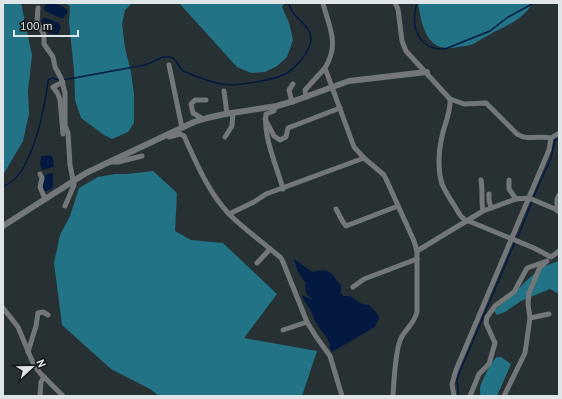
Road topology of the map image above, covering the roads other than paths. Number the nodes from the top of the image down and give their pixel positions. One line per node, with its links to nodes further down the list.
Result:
1 (323, 3): 5 (street)
2 (395, 3): 6 (street)
3 (38, 8): 7 (street)
4 (169, 65): 20 (street)
5 (325, 68): 9 (street); 11 (street)
6 (427, 72): 9 (street); 12 (street)
7 (63, 82): 22 (street); 32 (street)
8 (292, 84): 14 (street)
9 (332, 87): 11 (street); 16 (street)
10 (224, 91): 17 (street)
11 (306, 97): 14 (street)
12 (450, 99): 25 (street); 46 (street)
13 (206, 100): 18 (street)
14 (292, 102): 15 (street)
15 (275, 107): 17 (street); 19 (street)
16 (340, 108): 19 (street); 27 (street)
17 (230, 114): 18 (street); 24 (street)
18 (203, 119): 20 (street)
19 (265, 119): 33 (street)
20 (182, 128): 23 (street)
21 (559, 133): 25 (street)
22 (63, 134)
23 (168, 134): 28 (street); 45 (street)
24 (225, 137)
25 (551, 138): 38 (street)
26 (142, 156): 28 (street)
27 (364, 158): 33 (street); 40 (street)
28 (109, 162): 32 (street)
29 (40, 174): 36 (street)
30 (481, 180): 43 (street)
31 (509, 180): 37 (street)
32 (73, 181): 36 (street); 39 (street)
33 (284, 188): 45 (street)
34 (489, 194): 41 (street)
35 (559, 195): 44 (street)
36 (45, 199): 47 (street)
37 (516, 199): 38 (street); 41 (street)
38 (532, 199): 44 (street); 48 (street)
39 (65, 206)
40 (398, 206): 42 (street); 50 (street)
41 (491, 208): 43 (street)
42 (336, 209)
43 (483, 211): 46 (street)
44 (558, 211)
45 (229, 214): 49 (street)
46 (467, 221): 48 (street); 50 (street)
47 (3, 226)
48 (514, 240): 53 (street); 68 (street)
49 (270, 249): 54 (street); 60 (street)
50 (417, 251): 52 (street)
51 (559, 251): 53 (street)
52 (417, 259): 55 (street); 67 (street)
53 (549, 259): 59 (street); 69 (street)
54 (257, 263)
55 (353, 287)
56 (3, 308): 62 (street)
57 (48, 314): 62 (street)
58 (549, 314): 59 (street)
59 (530, 318): 70 (street)
60 (307, 322): 61 (street); 66 (street)
61 (283, 330)
62 (28, 352): 63 (street)
63 (44, 377): 64 (street); 65 (street)
64 (40, 396)
65 (63, 396)
66 (342, 396)
67 (393, 396)
68 (454, 396)
69 (470, 396)
70 (504, 396)

